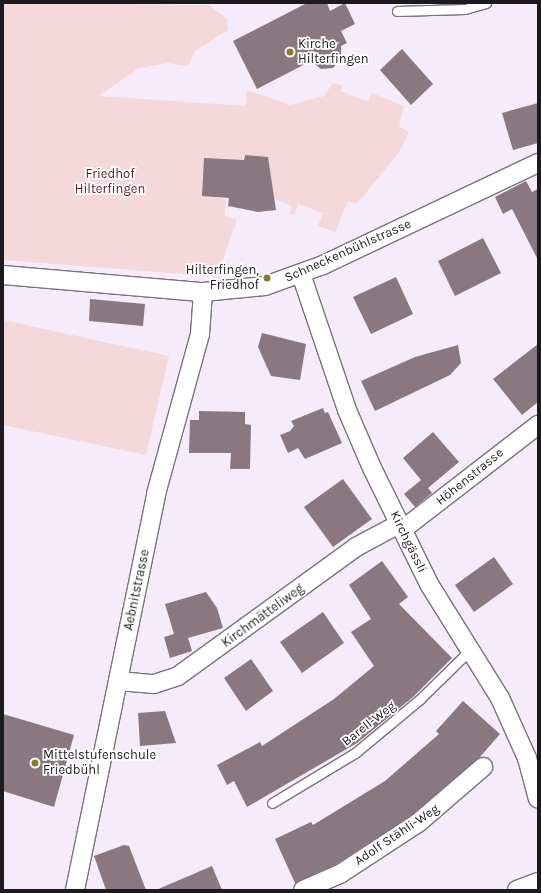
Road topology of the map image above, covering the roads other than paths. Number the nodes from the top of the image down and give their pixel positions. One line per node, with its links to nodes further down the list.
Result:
1 (486, 3): 2 (lane)
2 (397, 10)
3 (538, 163): 4 (street, Schneckenbühlstrasse)
4 (301, 274): 6 (street, Schneckenbühlstrasse); 8 (street, Kirchgässli)
5 (3, 275): 6 (street, Schneckenbühlstrasse)
6 (203, 292): 10 (street, Aebnitstrasse)
7 (538, 424): 8 (street, Höhenstrasse)
8 (401, 527): 9 (street, Kirchgässli); 10 (street, Kirchmätteliweg)
9 (470, 650): 12 (street, Kirchgässli); 13 (lane, Barell-Weg)
10 (118, 680): 15 (street, Aebnitstrasse)
11 (483, 767): 16 (street, Adolf Stähli-Weg)
12 (538, 799)
13 (272, 802)
14 (538, 882): 17 (street)
15 (75, 890)
16 (303, 890)
17 (517, 890)

